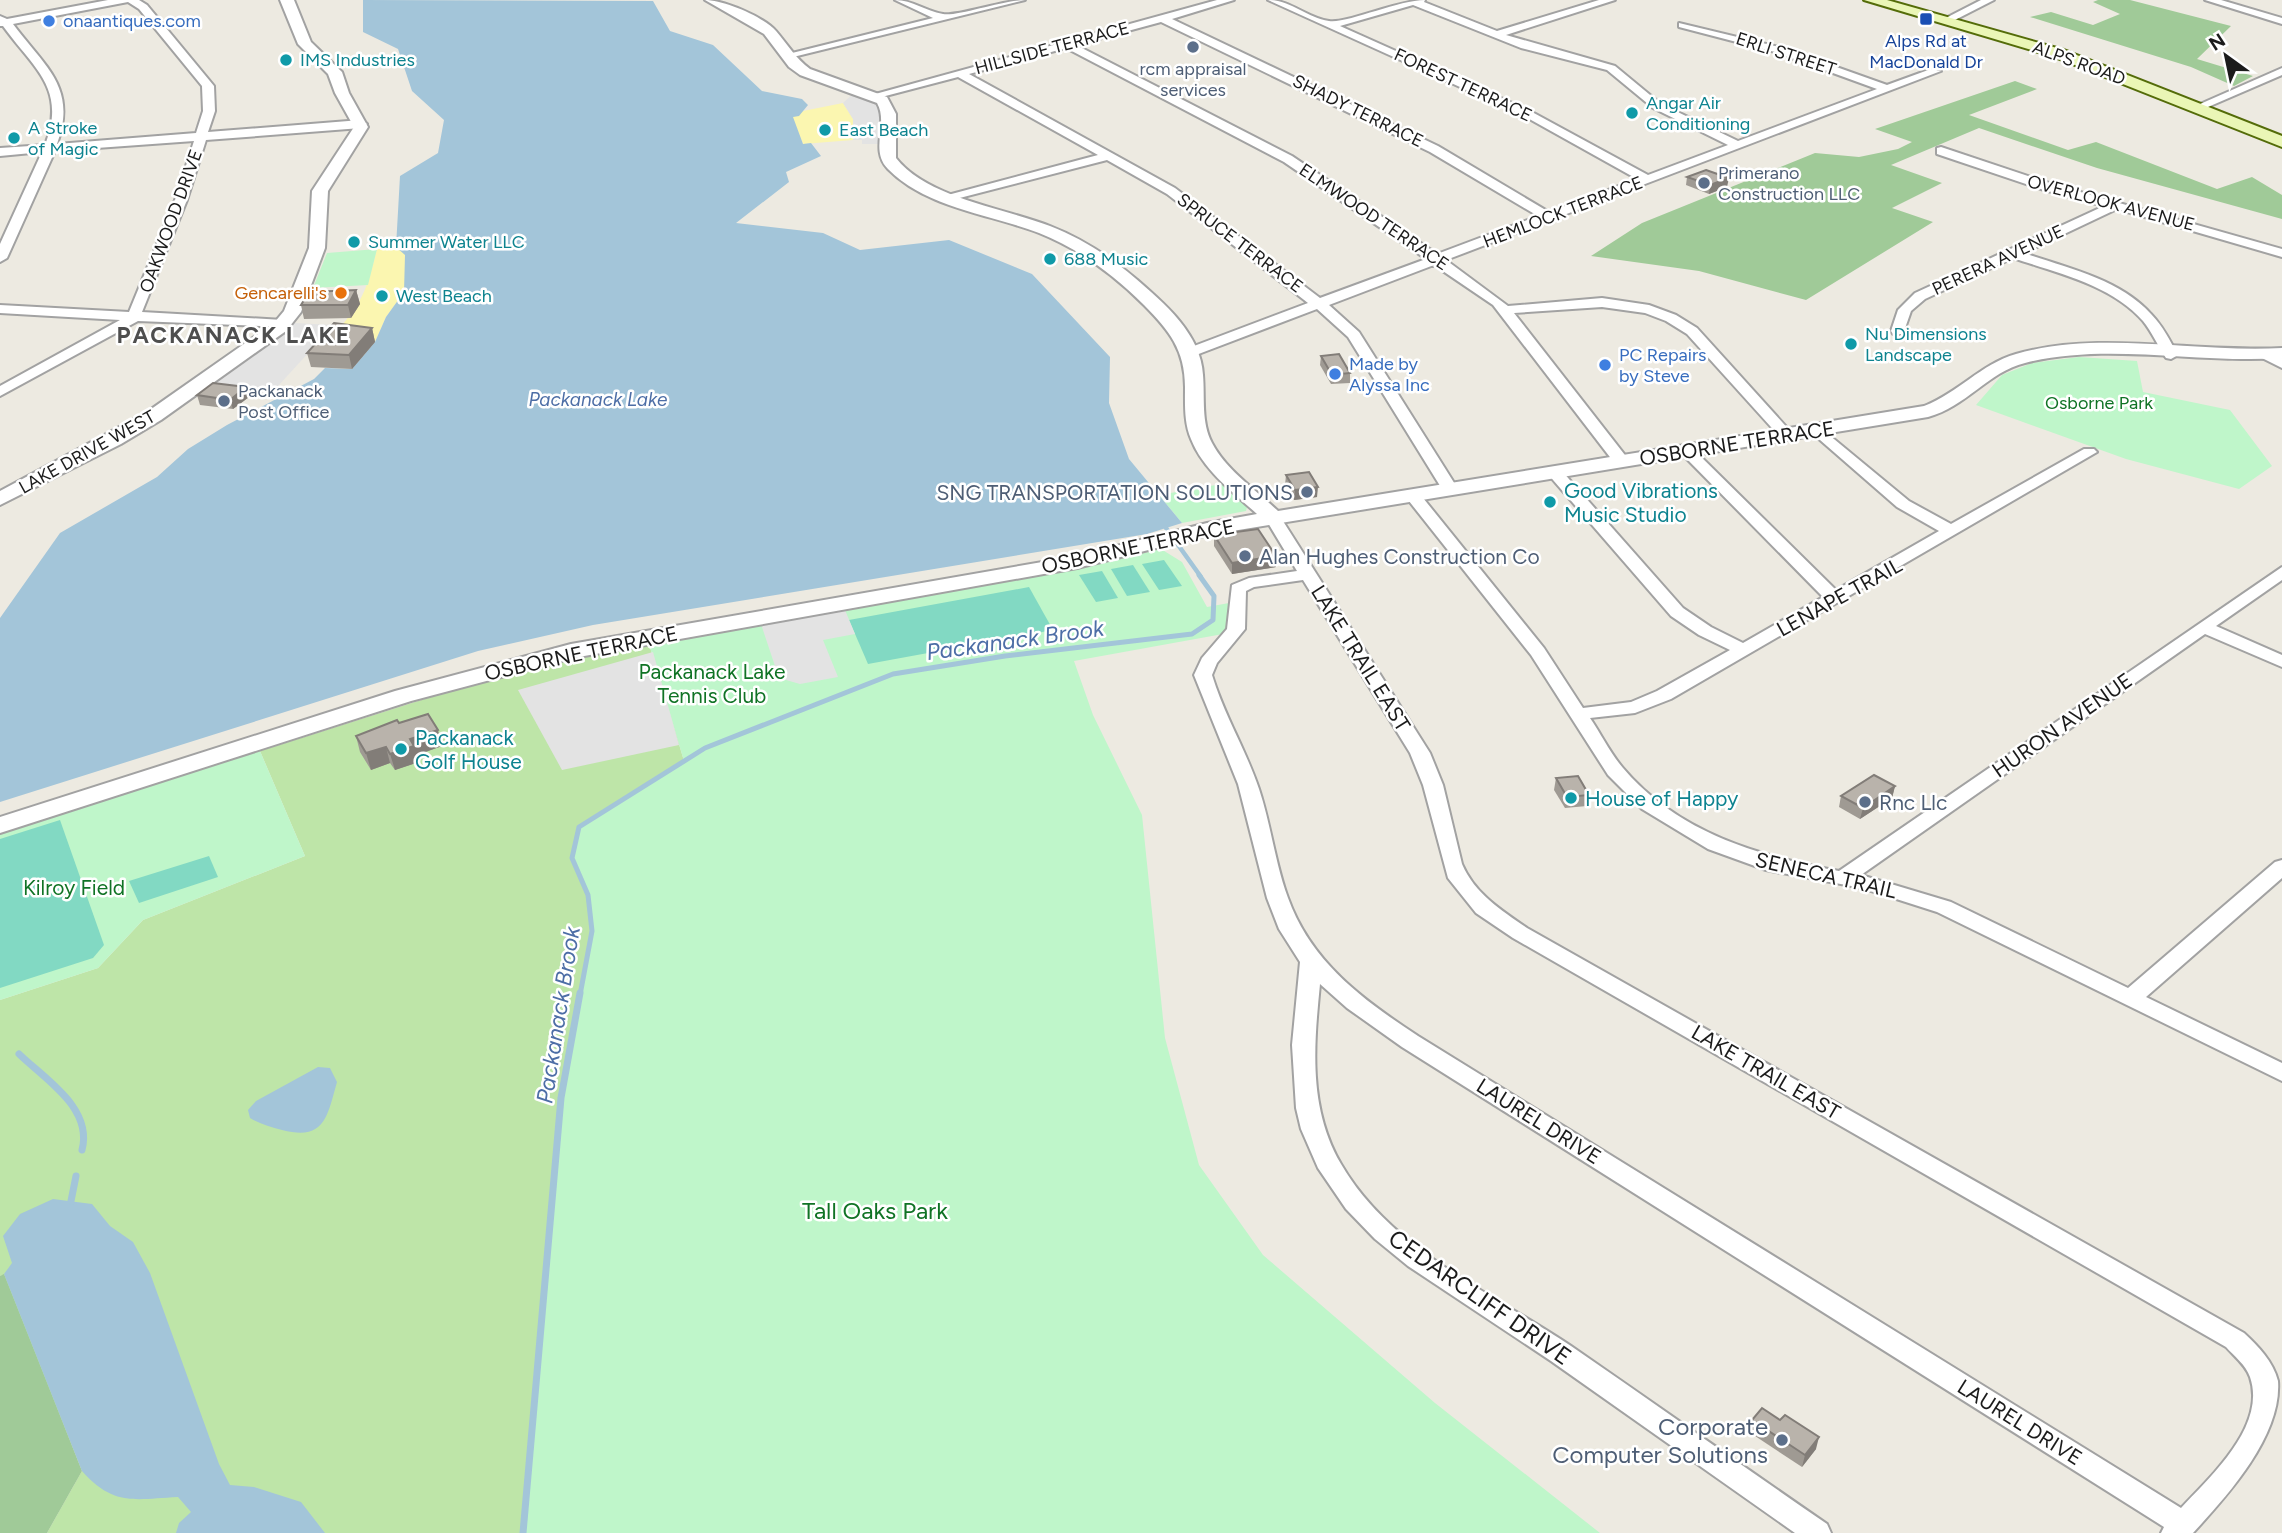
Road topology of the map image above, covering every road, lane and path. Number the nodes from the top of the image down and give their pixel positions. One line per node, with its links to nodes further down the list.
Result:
1 (125, 0): 17 (street)
2 (132, 0): 31 (street, OAKWOOD DRIVE)
3 (288, 0): 30 (street)
4 (712, 0): 23 (street)
5 (900, 0): 15 (street)
6 (1020, 0): 15 (street)
7 (1229, 0): 14 (street, HILLSIDE TERRACE)
8 (1273, 0): 19 (street, FOREST TERRACE)
9 (1610, 0): 21 (street)
10 (1871, 0): 18 (main road, ALPS ROAD)
11 (1989, 0): 18 (street)
12 (2210, 0): 16 (street)
13 (1417, 1): 19 (street); 21 (street)
14 (1162, 18): 22 (street, HILLSIDE TERRACE); 41 (street, SHADY TERRACE)
15 (945, 19): 23 (street)
16 (2282, 20)
17 (2, 21): 34 (street)
18 (1945, 21): 29 (main road, ALPS ROAD)
19 (1331, 25): 38 (street, FOREST TERRACE)
20 (1683, 25): 27 (street, ERLI STREET)
21 (1495, 35): 33 (street)
22 (1067, 44): 26 (street, HILLSIDE TERRACE); 45 (street, ELMWOOD TERRACE)
23 (789, 55): 28 (street)
24 (1935, 71): 27 (street, HEMLOCK TERRACE)
25 (2282, 71): 29 (street)
26 (960, 73): 28 (street, HILLSIDE TERRACE); 37 (street, SPRUCE TERRACE)
27 (1886, 89): 33 (street, HEMLOCK TERRACE)
28 (874, 96): 39 (street)
29 (2197, 108): 32 (main road, ALPS ROAD)
30 (360, 124): 31 (street); 50 (street, LAKE DRIVE WEST)
31 (202, 137): 34 (street); 49 (street, OAKWOOD DRIVE)
32 (2282, 142)
33 (1737, 145): 38 (street, HEMLOCK TERRACE)
34 (49, 149): 36 (street); 44 (street)
35 (1941, 151): 40 (street, OVERLOOK AVENUE)
36 (0, 152)
37 (1110, 156): 39 (street); 46 (street, SPRUCE TERRACE)
38 (1647, 180): 41 (street, HEMLOCK TERRACE)
39 (948, 199): 52 (street)
40 (2114, 205): 42 (street, PERERA AVENUE); 43 (street, OVERLOOK AVENUE)
41 (1548, 217): 45 (street, HEMLOCK TERRACE)
42 (2013, 253): 51 (street, PERERA AVENUE); 53 (street)
43 (2282, 253)
44 (0, 258)
45 (1437, 259): 46 (street, HEMLOCK TERRACE); 48 (street, ELMWOOD TERRACE)
46 (1319, 303): 52 (street, HEMLOCK TERRACE); 62 (street, SPRUCE TERRACE)
47 (0, 309): 49 (street)
48 (1506, 310): 57 (street); 60 (street, ELMWOOD TERRACE)
49 (135, 316): 50 (street); 55 (street, OAKWOOD DRIVE)
50 (283, 324): 64 (street, LAKE DRIVE WEST)
51 (1899, 331)
52 (1191, 352): 65 (street)
53 (2171, 355): 54 (street, OSBORNE TERRACE); 56 (street, OSBORNE TERRACE)
54 (2277, 357)
55 (0, 392)
56 (1817, 430): 57 (street, OSBORNE TERRACE); 66 (street)
57 (1786, 435): 58 (street, OSBORNE TERRACE)
58 (1686, 451): 60 (street, OSBORNE TERRACE); 69 (street)
59 (2089, 452): 66 (street, LENAPE TRAIL)
60 (1622, 462): 61 (street, OSBORNE TERRACE)
61 (1555, 473): 62 (street, OSBORNE TERRACE); 71 (street)
62 (1450, 489): 63 (street, OSBORNE TERRACE)
63 (1413, 496): 65 (street, OSBORNE TERRACE); 73 (street, SENECA TRAIL)
64 (0, 499)
65 (1273, 518): 68 (street, LAKE TRAIL EAST); 74 (street, OSBORNE TERRACE)
66 (1952, 531): 69 (street, LENAPE TRAIL)
67 (2282, 572): 70 (street, HURON AVENUE)
68 (1308, 574): 77 (street, LAUREL DRIVE); 80 (street, LAKE TRAIL EAST)
69 (1835, 599): 71 (street, LENAPE TRAIL)
70 (2204, 627): 72 (street); 76 (street, HURON AVENUE)
71 (1744, 650): 73 (street, LENAPE TRAIL)
72 (2282, 662)
73 (1578, 714): 76 (street, SENECA TRAIL)
74 (0, 825)
75 (2282, 867): 78 (street)
76 (1842, 878): 78 (street, SENECA TRAIL)
77 (1311, 961): 80 (street, LAUREL DRIVE); 81 (street, CEDARCLIFF DRIVE)
78 (2130, 999): 79 (street, SENECA TRAIL)
79 (2282, 1073)
80 (2179, 1528)
81 (1817, 1533)

